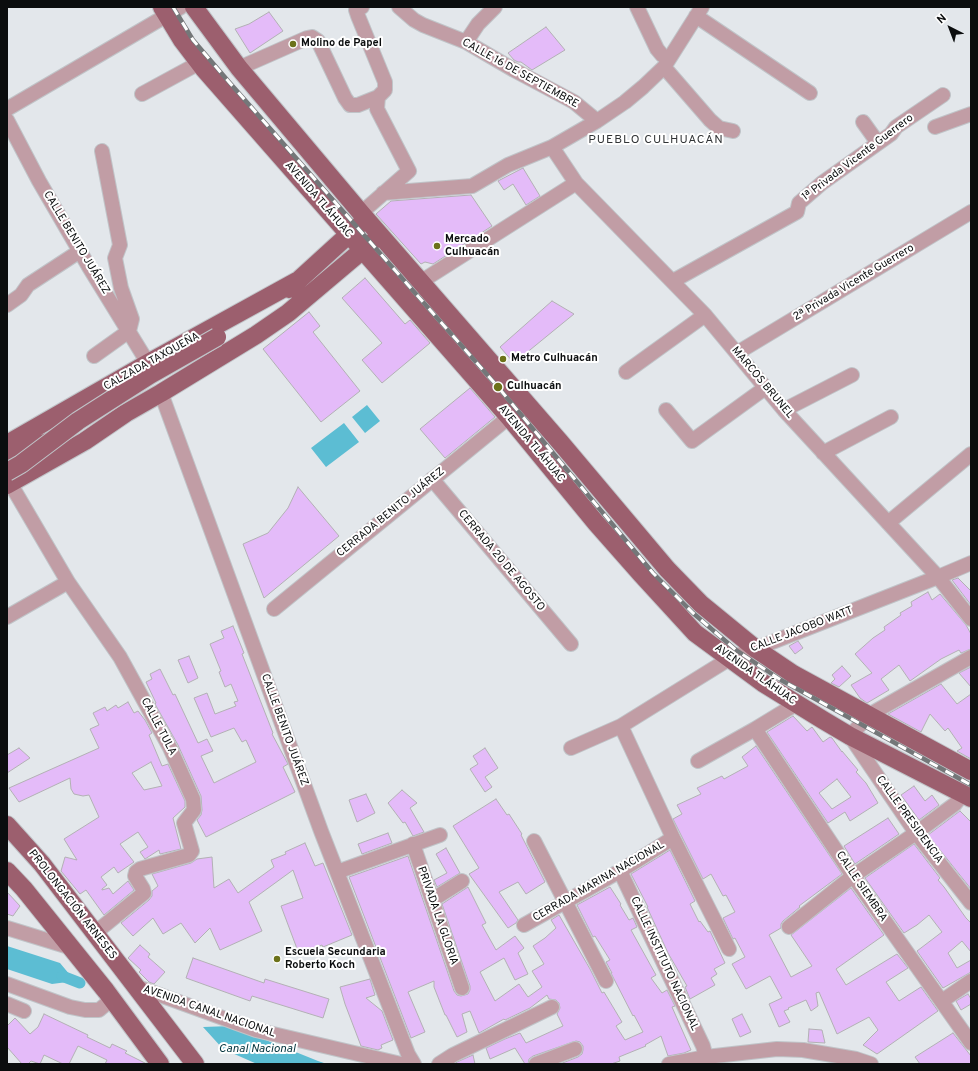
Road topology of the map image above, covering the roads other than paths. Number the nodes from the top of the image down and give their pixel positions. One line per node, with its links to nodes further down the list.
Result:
1 (194, 7): 11 (main road, AVENIDA TLÁHUAC)
2 (362, 7): 15 (street)
3 (399, 7): 8 (street, CALLE 16 DE SEPTIEMBRE)
4 (495, 7): 8 (street)
5 (637, 7): 10 (street)
6 (170, 10): 9 (main road, AVENIDA TLÁHUAC); 16 (street)
7 (699, 12): 10 (street); 12 (street)
8 (466, 42): 19 (street, CALLE 16 DE SEPTIEMBRE)
9 (199, 63): 13 (street); 30 (main road, AVENIDA TLÁHUAC)
10 (666, 63): 19 (street); 22 (street)
11 (239, 68): 15 (street); 29 (main road, AVENIDA TLÁHUAC)
12 (810, 92)
13 (142, 94)
14 (943, 95): 23 (street, 1ª Privada Vicente Guerrero)
15 (378, 97): 27 (street)
16 (7, 109)
17 (971, 114): 21 (street)
18 (7, 120): 33 (street, CALLE BENITO JUÁREZ)
19 (597, 121): 24 (street)
20 (863, 122): 23 (street)
21 (935, 127)
22 (733, 131)
23 (878, 142): 36 (street, 1ª Privada Vicente Guerrero)
24 (552, 147): 26 (street, MARCOS BRUNEL); 27 (street)
25 (102, 151): 39 (street)
26 (576, 183): 35 (street); 36 (street, MARCOS BRUNEL)
27 (383, 193): 29 (street)
28 (971, 212): 40 (street, 2ª Privada Vicente Guerrero)
29 (364, 216): 30 (main road, CALZADA TAXQUEÑA); 31 (main road, AVENIDA TLÁHUAC)
30 (349, 234): 32 (main road, AVENIDA TLÁHUAC); 34 (main road, CALZADA TAXQUEÑA)
31 (381, 235): 32 (main road); 35 (main road, AVENIDA TLÁHUAC)
32 (363, 250): 46 (main road); 50 (main road, AVENIDA TLÁHUAC)
33 (80, 251): 37 (street); 39 (street, CALLE BENITO JUÁREZ)
34 (297, 280): 42 (main road, CALZADA TAXQUEÑA); 57 (main road, CALZADA TAXQUEÑA, bridge)
35 (422, 281): 58 (main road, AVENIDA TLÁHUAC)
36 (673, 281): 38 (street, MARCOS BRUNEL)
37 (7, 305)
38 (705, 315): 40 (street, MARCOS BRUNEL); 43 (street)
39 (130, 331): 41 (street); 42 (street, CALLE BENITO JUÁREZ)
40 (736, 353): 45 (street, MARCOS BRUNEL)
41 (94, 356)
42 (148, 363): 52 (main road, CALZADA TAXQUEÑA)
43 (626, 372)
44 (852, 375): 48 (street)
45 (765, 388): 47 (street); 48 (street, MARCOS BRUNEL)
46 (161, 393): 49 (main road); 90 (street, CALLE BENITO JUÁREZ)
47 (666, 410)
48 (784, 410): 53 (street, MARCOS BRUNEL)
49 (126, 413): 55 (main road); 57 (main road)
50 (509, 417): 56 (street, CERRADA BENITO JUÁREZ); 60 (main road, AVENIDA TLÁHUAC)
51 (891, 417): 53 (street)
52 (7, 444)
53 (823, 453): 59 (street, MARCOS BRUNEL)
54 (971, 454): 59 (street)
55 (7, 457)
56 (432, 479): 64 (street, CERRADA BENITO JUÁREZ); 67 (street, CERRADA 20 DE AGOSTO)
57 (8, 480): 63 (street, CALLE TULA)
58 (615, 508): 60 (main road); 68 (main road, AVENIDA TLÁHUAC)
59 (888, 522): 62 (street, MARCOS BRUNEL)
60 (596, 523): 70 (main road, AVENIDA TLÁHUAC)
61 (971, 563): 62 (street, CALLE JACOBO WATT)
62 (938, 577): 66 (street, MARCOS BRUNEL); 68 (street, CALLE JACOBO WATT)
63 (68, 582): 65 (street); 99 (street, CALLE TULA)
64 (274, 609)
65 (7, 617)
66 (971, 619)
67 (571, 644)
68 (756, 649): 70 (street, CALLE JACOBO WATT); 72 (main road, AVENIDA TLÁHUAC)
69 (971, 657): 72 (street)
70 (729, 659): 71 (main road, AVENIDA TLÁHUAC); 73 (street, CALLE JACOBO WATT)
71 (796, 704): 74 (street); 75 (main road, AVENIDA TLÁHUAC)
72 (869, 715): 75 (street); 78 (main road, AVENIDA TLÁHUAC)
73 (621, 726): 76 (street, CALLE JACOBO WATT); 83 (street)
74 (755, 729): 77 (street); 91 (street, CALLE SIEMBRA)
75 (850, 736): 79 (main road, AVENIDA TLÁHUAC); 81 (street, CALLE PRESIDENCIA)
76 (571, 748)
77 (698, 761)
78 (971, 771)
79 (967, 796): 81 (street)
80 (7, 825): 87 (main road, PROLONGACIÓN ARNESES)
81 (916, 833): 91 (street); 93 (street, CALLE PRESIDENCIA)
82 (440, 834): 86 (street)
83 (673, 838): 89 (street, CERRADA MARINA NACIONAL); 101 (street)
84 (7, 840): 87 (main road)
85 (534, 841): 95 (street)
86 (413, 844): 90 (street); 94 (street, PRIVADA LA GLORIA)
87 (42, 864): 99 (main road, PROLONGACIÓN ARNESES)
88 (7, 871): 100 (main road)
89 (620, 871): 95 (street, CERRADA MARINA NACIONAL); 114 (street, CALLE INSTITUTO NACIONAL)
90 (337, 872): 118 (street, CALLE BENITO JUÁREZ)
91 (853, 876): 97 (street); 108 (street, CALLE SIEMBRA)
92 (462, 881): 94 (street)
93 (969, 897)
94 (432, 900): 106 (street, PRIVADA LA GLORIA)
95 (565, 902): 96 (street, CERRADA MARINA NACIONAL); 102 (street)
96 (524, 925)
97 (788, 927)
98 (7, 928): 100 (street)
99 (95, 933): 105 (main road, PROLONGACIÓN ARNESES)
100 (69, 946): 107 (main road)
101 (729, 949)
102 (606, 981)
103 (971, 981): 108 (street)
104 (7, 984): 107 (street)
105 (135, 986): 116 (main road, PROLONGACIÓN ARNESES); 117 (street, AVENIDA CANAL NACIONAL)
106 (462, 988)
107 (105, 1000): 115 (main road)
108 (942, 1001): 112 (street, CALLE SIEMBRA)
109 (7, 1004): 111 (street)
110 (552, 1007): 119 (street)
111 (24, 1011)
112 (971, 1043)
113 (575, 1049): 120 (street)
114 (706, 1057): 121 (street); 122 (street)
115 (160, 1064)
116 (194, 1064)
117 (401, 1064)
118 (414, 1064)
119 (439, 1064)
120 (536, 1064)
121 (669, 1064)
122 (871, 1064)

